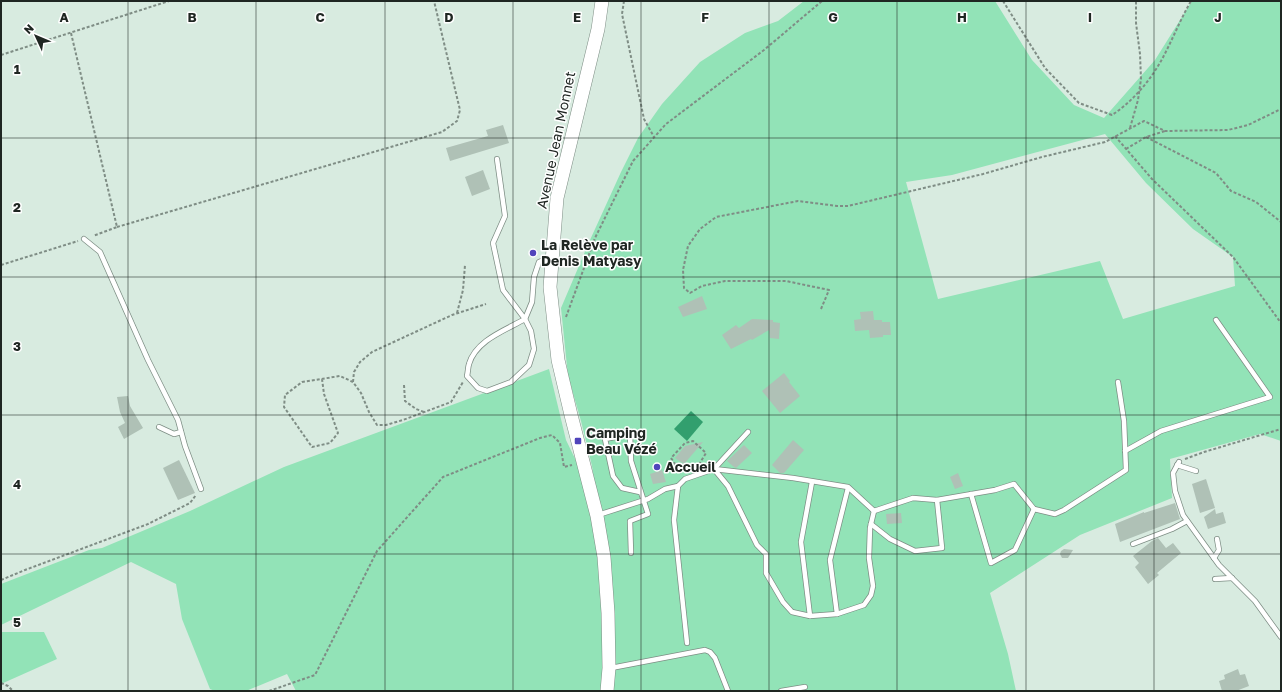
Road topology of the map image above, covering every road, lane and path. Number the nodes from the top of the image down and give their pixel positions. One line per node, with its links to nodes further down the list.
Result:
1 (169, 1): 9 (path)
2 (434, 1): 21 (path)
3 (602, 1): 23 (main road, Avenue Jean Monnet)
4 (624, 1): 16 (path)
5 (822, 1): 16 (path)
6 (1003, 1): 11 (path)
7 (1136, 1): 11 (path)
8 (1191, 1): 11 (path)
9 (70, 33): 10 (path); 21 (path)
10 (1, 55)
11 (1139, 92): 13 (path)
12 (1281, 109): 14 (path)
13 (1130, 128): 14 (path); 15 (path)
14 (1164, 131): 17 (path)
15 (1115, 136): 18 (path); 27 (path)
16 (654, 137): 31 (path)
17 (1146, 138): 18 (path); 20 (path)
18 (1126, 148): 32 (path)
19 (497, 159): 29 (lane)
20 (1281, 222)
21 (117, 227): 22 (path)
22 (84, 239): 24 (path); 41 (lane)
23 (552, 256): 29 (lane); 45 (main road, Avenue Jean Monnet)
24 (1, 265)
25 (465, 265): 28 (path)
26 (486, 304): 28 (path)
27 (821, 310)
28 (457, 313): 35 (path)
29 (525, 319): 33 (lane); 33 (lane)
30 (1216, 320): 43 (lane)
31 (564, 323)
32 (1281, 323)
33 (467, 376): 38 (path)
34 (322, 379): 34 (path); 35 (path)
35 (353, 382): 38 (path)
36 (1118, 382): 43 (lane)
37 (404, 386): 38 (path)
38 (425, 412)
39 (159, 427): 41 (lane)
40 (1281, 429): 46 (path)
41 (181, 432): 53 (lane)
42 (748, 432): 47 (lane)
43 (1125, 451): 58 (lane)
44 (706, 453): 49 (path)
45 (583, 458): 60 (main road, Avenue Jean Monnet); 78 (path)
46 (1178, 463): 48 (lane); 61 (lane)
47 (714, 469): 49 (lane); 50 (lane); 71 (lane)
48 (1196, 471)
49 (685, 479): 51 (lane)
50 (812, 482): 52 (lane); 71 (lane)
51 (678, 486): 56 (lane); 73 (lane)
52 (848, 488): 59 (lane); 70 (lane)
53 (201, 489): 69 (path)
54 (640, 492): 56 (lane)
55 (971, 494): 57 (lane); 58 (lane); 58 (lane)
56 (644, 500): 60 (lane); 65 (lane)
57 (937, 500): 59 (lane); 62 (lane)
58 (1034, 509)
59 (874, 511): 62 (lane)
60 (597, 516): 74 (main road, Avenue Jean Monnet)
61 (1187, 521): 64 (lane); 66 (lane)
62 (871, 524): 70 (lane)
63 (1217, 539): 66 (lane)
64 (1133, 544)
65 (631, 553)
66 (1214, 558): 67 (lane)
67 (1232, 578): 68 (lane); 72 (lane)
68 (1215, 579)
69 (1, 580)
70 (837, 614): 71 (lane)
71 (810, 616)
72 (1281, 637)
73 (687, 643)
74 (609, 668): 79 (main road, Avenue Jean Monnet); 80 (lane)
75 (1, 683): 77 (path)
76 (805, 687): 81 (lane)
77 (13, 691)
78 (269, 691)
79 (607, 691)
80 (728, 691)
81 (781, 691)

